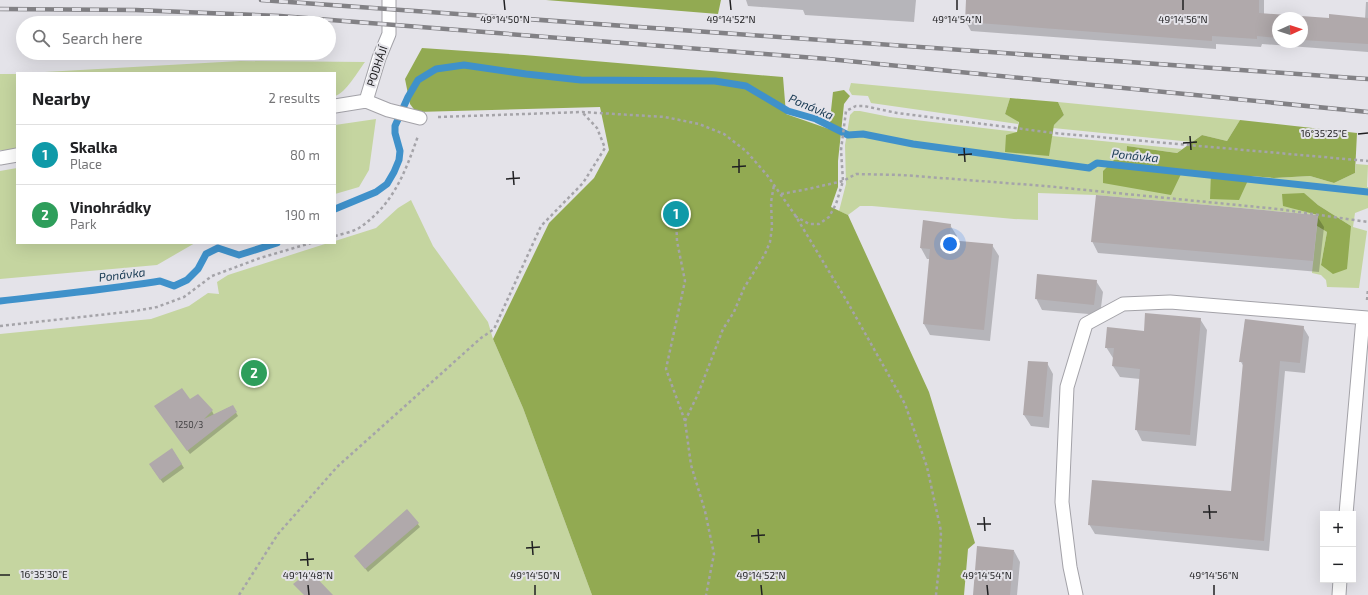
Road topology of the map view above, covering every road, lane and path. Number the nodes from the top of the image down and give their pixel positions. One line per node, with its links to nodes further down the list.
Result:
1 (389, 0): 2 (lane, PODHÁJÍ)
2 (366, 101): 3 (lane, PODHÁJÍ); 5 (lane)
3 (336, 106)
4 (582, 112): 5 (path); 10 (path); 22 (path)
5 (422, 118): 15 (path)
6 (16, 155): 7 (lane)
7 (0, 158)
8 (1368, 160): 9 (path)
9 (843, 181): 11 (path); 13 (path); 14 (path)
10 (774, 184): 11 (path); 19 (path)
11 (781, 194): 13 (path)
12 (676, 214): 19 (path)
13 (795, 215): 24 (path)
14 (1368, 222)
15 (336, 236)
16 (308, 244): 18 (path)
17 (1366, 318): 20 (lane); 25 (lane)
18 (0, 326)
19 (685, 421): 23 (path)
20 (1346, 511)
21 (1340, 583): 26 (lane)
22 (240, 595)
23 (706, 595)
24 (936, 595)
25 (1076, 595)
26 (1339, 595)

